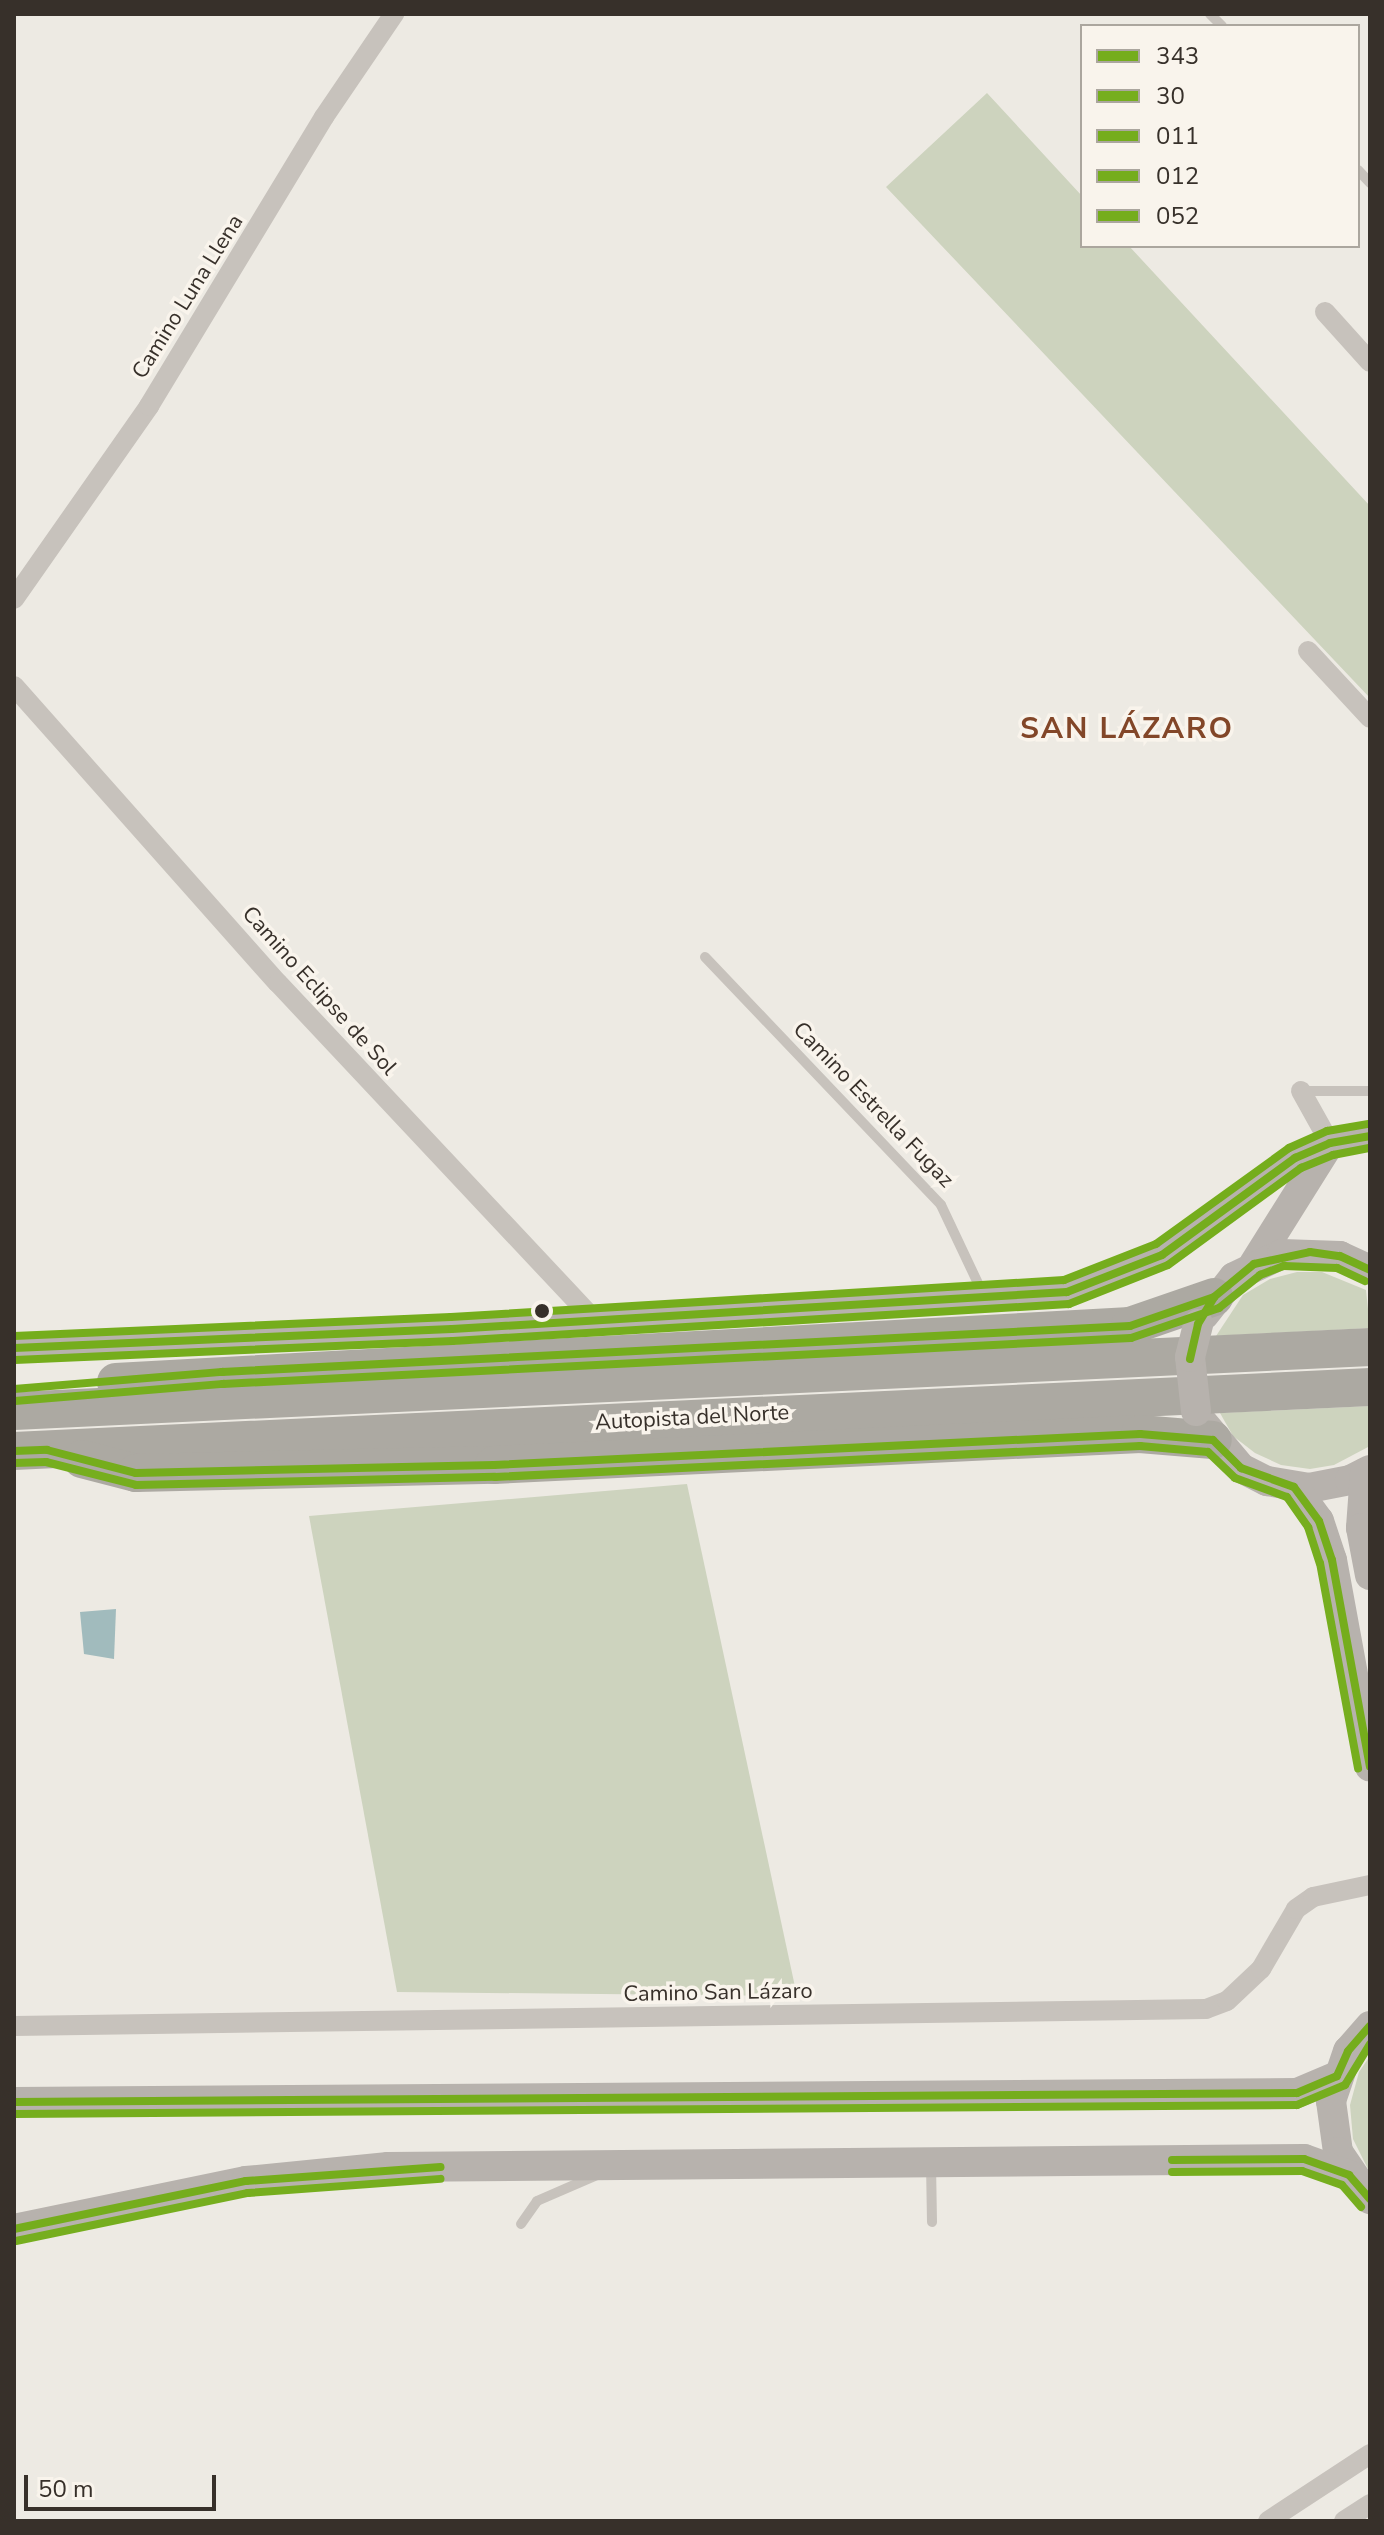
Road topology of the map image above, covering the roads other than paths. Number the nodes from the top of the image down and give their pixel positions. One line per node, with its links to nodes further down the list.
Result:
1 (394, 14): 4 (street, Camino Luna Llena)
2 (1325, 312): 3 (street)
3 (1370, 362)
4 (14, 599)
5 (1308, 651): 7 (street)
6 (14, 686): 17 (street, Camino Eclipse de Sol)
7 (1370, 718)
8 (705, 957): 15 (lane, Camino Estrella Fugaz)
9 (1301, 1091): 10 (lane); 12 (street)
10 (1370, 1091)
11 (1370, 1136): 12 (main road)
12 (1330, 1143): 13 (main road); 15 (main road)
13 (1254, 1264): 14 (main road); 16 (main road)
14 (1370, 1270)
15 (985, 1300): 17 (main road)
16 (1206, 1310): 21 (highway); 23 (main road, bridge)
17 (595, 1321): 19 (main road)
18 (1370, 1347): 22 (highway, Autopista del Norte)
19 (14, 1348)
20 (1370, 1387): 24 (highway, Autopista del Norte)
21 (14, 1389)
22 (14, 1411)
23 (1204, 1426): 24 (highway); 26 (main road)
24 (30, 1450)
25 (1367, 1472): 26 (main road); 27 (main road)
26 (1294, 1487): 28 (main road)
27 (1370, 1575)
28 (1370, 1767)
29 (1370, 1885): 30 (street, Camino San Lázaro)
30 (14, 2026)
31 (1370, 2026): 32 (main road)
32 (1337, 2076): 33 (main road); 36 (main road)
33 (14, 2102)
34 (931, 2162): 35 (main road); 36 (main road); 38 (lane)
35 (623, 2165): 39 (lane); 40 (main road)
36 (1349, 2175): 37 (main road)
37 (1370, 2199)
38 (932, 2222)
39 (521, 2224)
40 (14, 2229)
41 (1370, 2454): 43 (street)
42 (1370, 2504): 44 (street)
43 (1268, 2521)
44 (1344, 2521)

